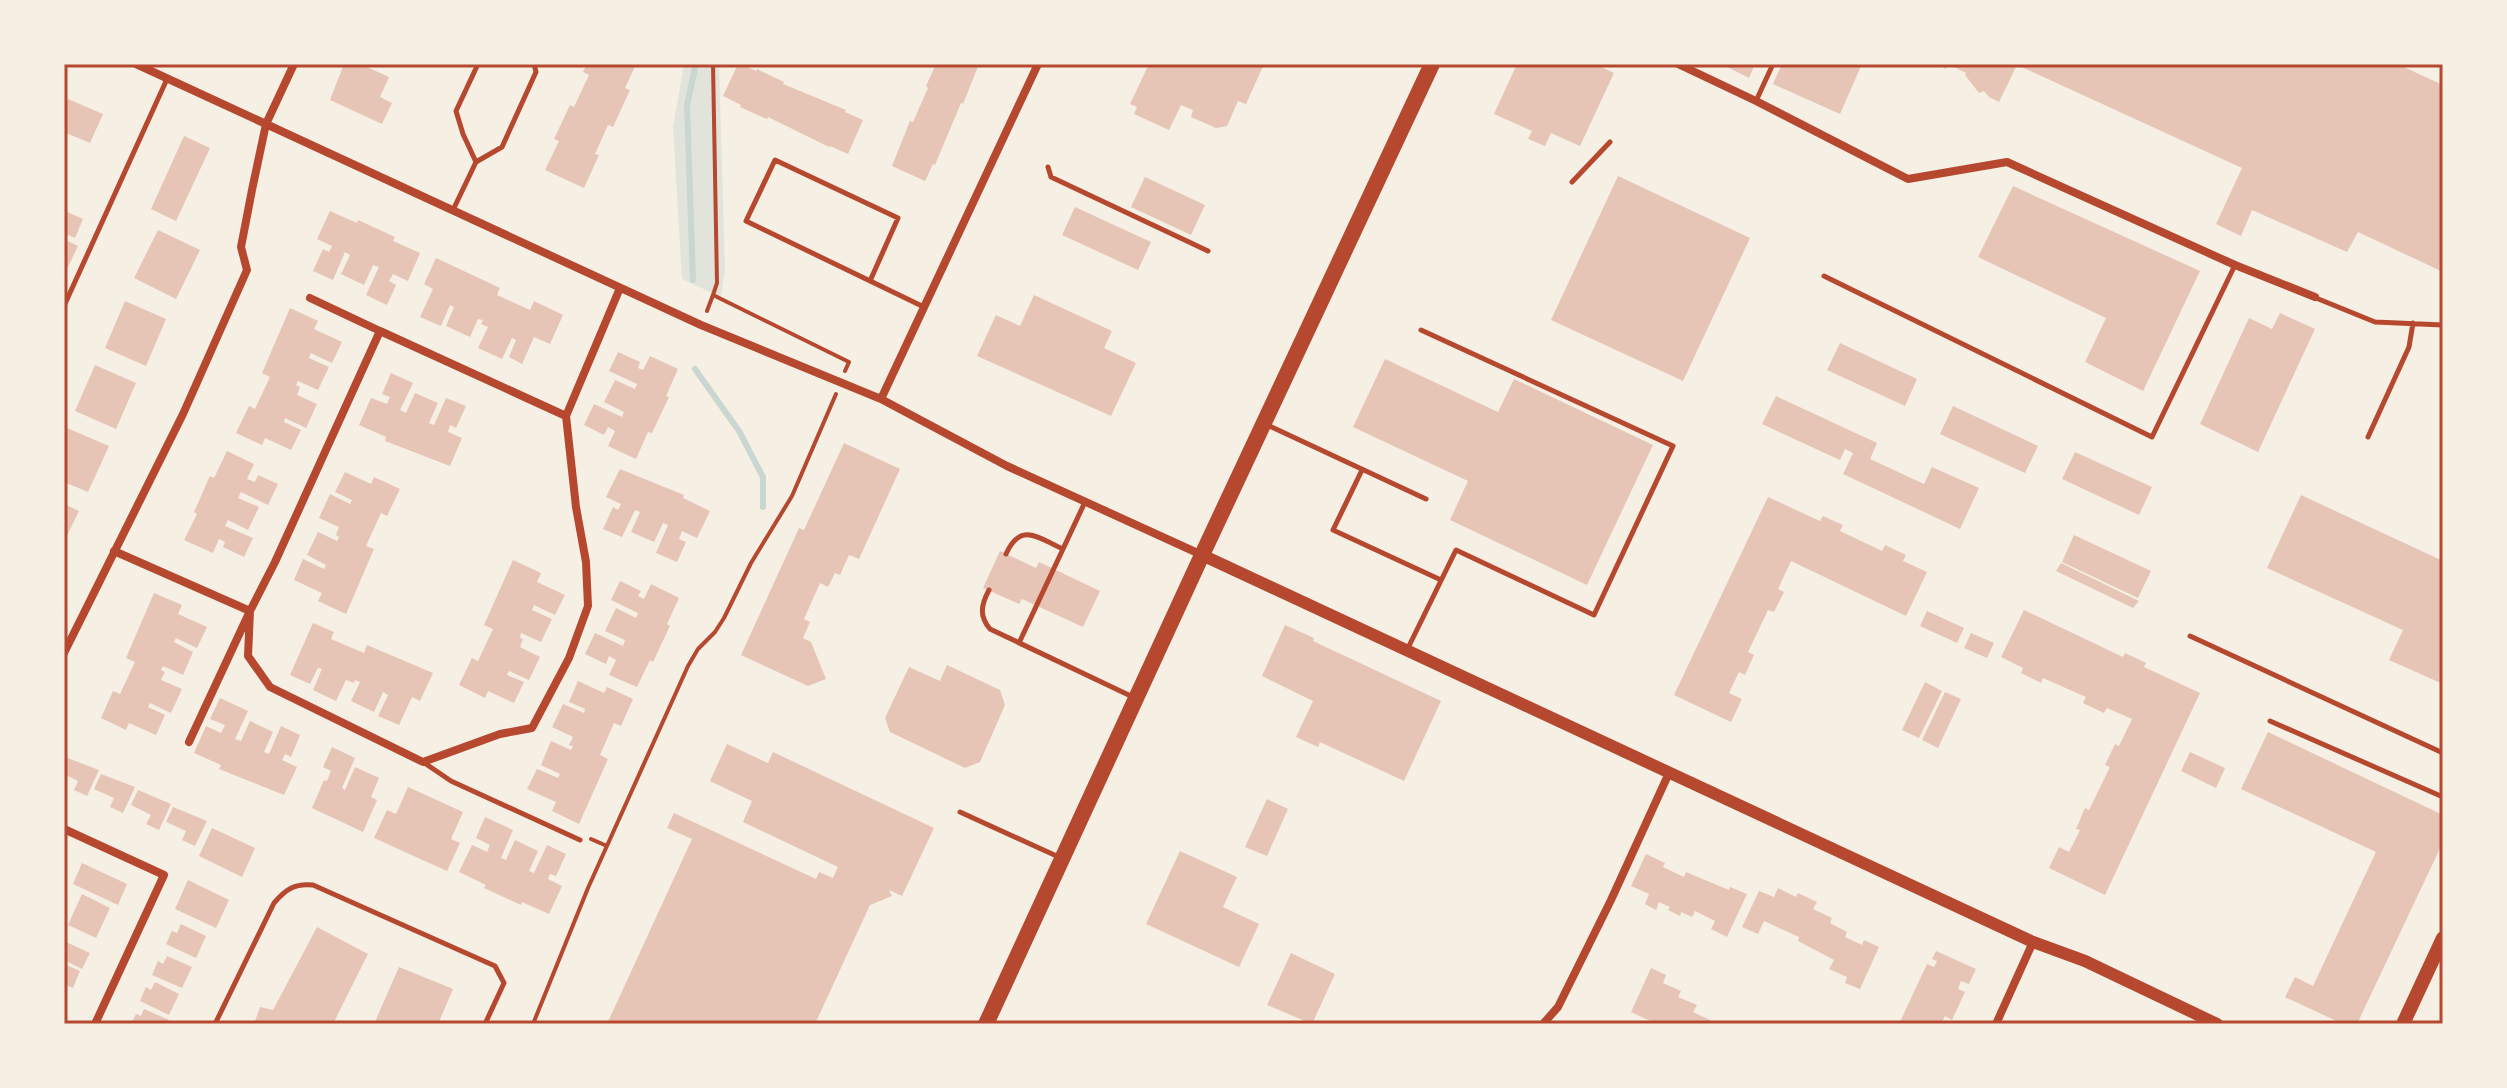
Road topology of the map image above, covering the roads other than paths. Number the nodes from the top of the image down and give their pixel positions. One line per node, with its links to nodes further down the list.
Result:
1 (136, 64): 9 (street)
2 (294, 64): 11 (street)
3 (478, 64): 13 (lane)
4 (534, 64): 13 (lane)
5 (1038, 64): 25 (street)
6 (1432, 64): 32 (highway)
7 (1678, 64): 10 (street)
8 (1773, 64): 10 (lane)
9 (168, 78): 11 (street); 24 (lane)
10 (1756, 101): 18 (street)
11 (266, 124): 16 (street); 38 (street)
12 (1610, 142): 15 (lane)
13 (476, 162): 16 (lane)
14 (1048, 167): 17 (lane)
15 (1572, 182)
16 (453, 210): 21 (street)
17 (1208, 251)
18 (2235, 265): 19 (lane); 22 (street)
19 (1824, 276)
20 (870, 281): 20 (lane); 25 (lane)
21 (620, 288): 30 (street); 31 (street)
22 (2315, 297): 26 (lane)
23 (310, 298): 29 (street)
24 (64, 306)
25 (924, 307): 30 (street)
26 (2413, 323): 27 (lane); 33 (lane)
27 (2443, 325)
28 (1421, 330): 41 (lane)
29 (380, 331): 31 (street); 43 (street)
30 (881, 399): 36 (street)
31 (566, 416): 52 (street)
32 (1264, 423): 34 (lane); 40 (highway)
33 (2368, 437)
34 (1362, 470): 35 (lane); 41 (lane)
35 (1426, 499)
36 (1085, 502): 37 (lane); 40 (street)
37 (1063, 549): 39 (lane); 45 (lane)
38 (114, 551): 43 (street); 47 (street)
39 (1006, 554)
40 (1202, 555): 46 (street); 48 (highway)
41 (1441, 580): 46 (lane)
42 (989, 590): 45 (lane)
43 (250, 611): 50 (street); 52 (street)
44 (2190, 636): 51 (lane)
45 (1019, 643): 48 (lane)
46 (1407, 651): 53 (street)
47 (64, 653)
48 (1137, 699): 58 (highway)
49 (2270, 721): 54 (lane)
50 (189, 742)
51 (2443, 753)
52 (423, 762): 57 (lane)
53 (1669, 773): 60 (street); 65 (street)
54 (2443, 797)
55 (960, 812): 58 (lane)
56 (64, 829): 61 (street)
57 (580, 840)
58 (1063, 858): 64 (highway)
59 (2443, 938): 68 (main road)
60 (2033, 942): 66 (street); 67 (street)
61 (95, 1024)
62 (215, 1024): 63 (lane)
63 (485, 1024)
64 (986, 1024)
65 (1543, 1024)
66 (1996, 1024)
67 (2217, 1024)
68 (2403, 1024)

